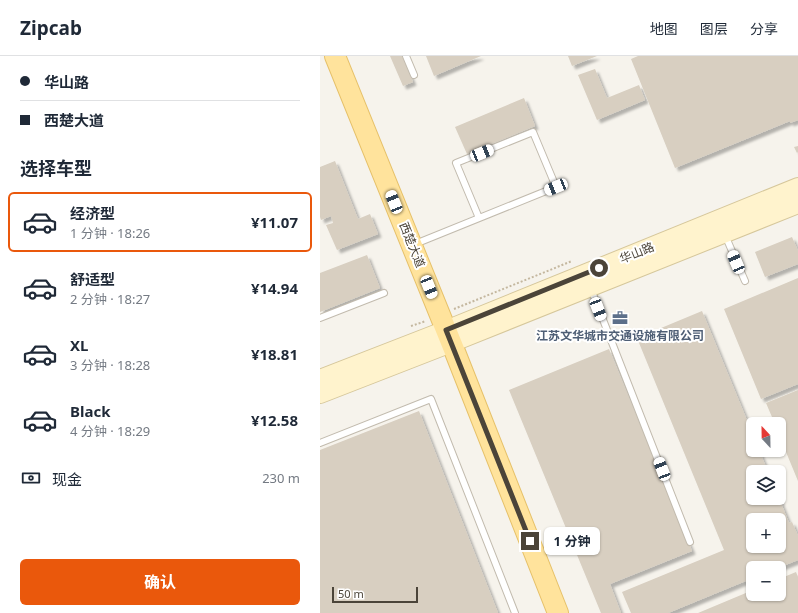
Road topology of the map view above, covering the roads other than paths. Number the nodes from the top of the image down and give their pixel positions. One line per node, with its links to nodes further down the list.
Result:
1 (335, 56): 8 (main road, 西楚大道)
2 (406, 56): 3 (lane)
3 (414, 75)
4 (798, 187): 9 (street, 华山路)
5 (798, 204): 7 (street, 华山路)
6 (479, 218): 6 (lane); 8 (lane)
7 (725, 233): 9 (street, 华山路); 10 (lane)
8 (412, 246): 13 (main road, 西楚大道)
9 (585, 273): 13 (street, 华山路); 17 (lane)
10 (745, 281)
11 (384, 293): 12 (lane)
12 (320, 318)
13 (446, 329): 14 (street, 华山路); 15 (street, 华山路); 19 (main road, 西楚大道)
14 (320, 379)
15 (320, 394)
16 (320, 443): 18 (lane)
17 (690, 542)
18 (516, 613)
19 (558, 613)

